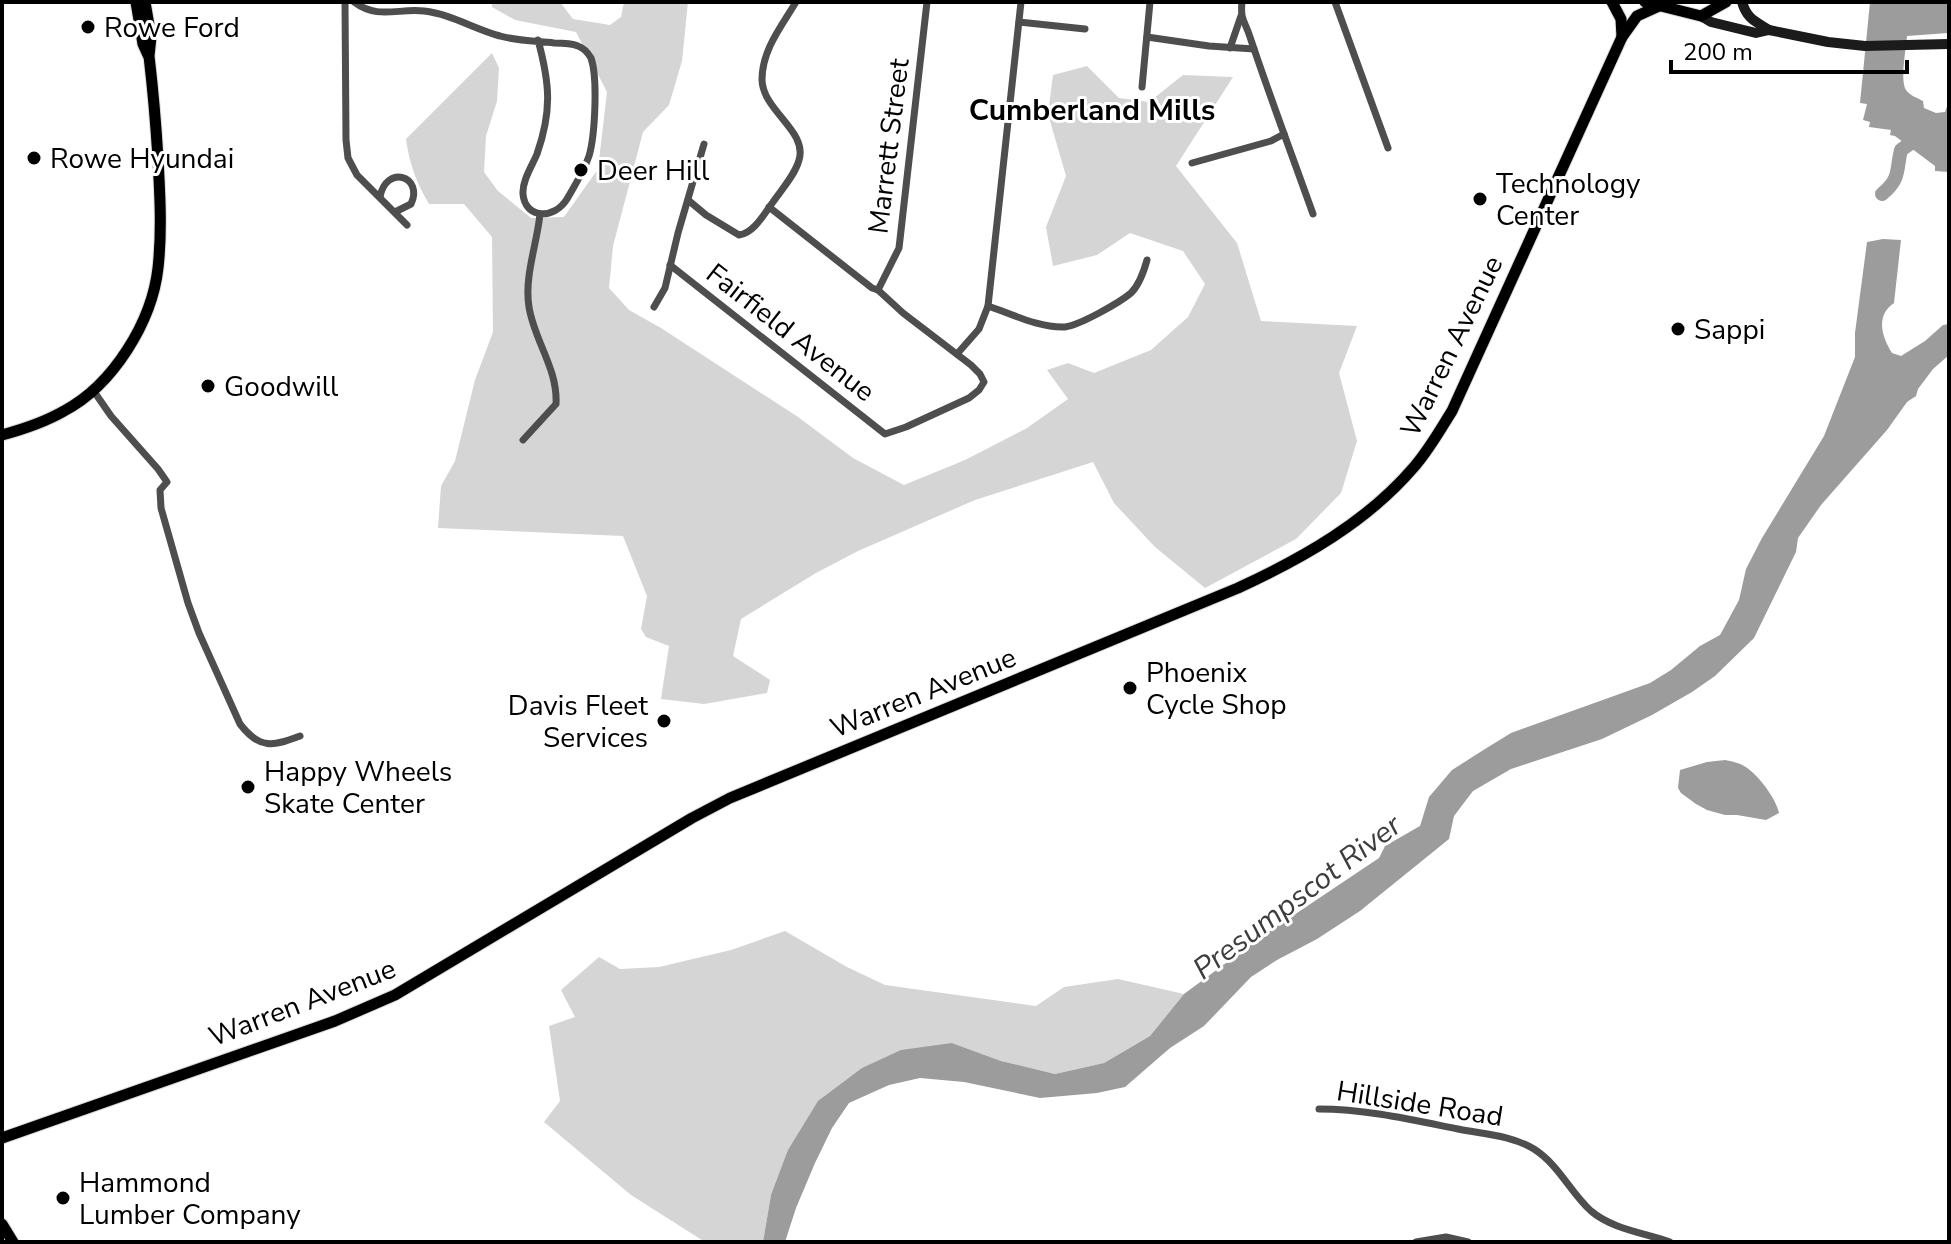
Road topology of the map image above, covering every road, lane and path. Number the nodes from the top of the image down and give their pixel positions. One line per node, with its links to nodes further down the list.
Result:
1 (136, 2): 27 (main road)
2 (145, 2): 27 (main road)
3 (345, 2): 33 (street)
4 (354, 2): 23 (street)
5 (796, 2): 35 (street)
6 (927, 2): 42 (street, Marrett Street)
7 (1021, 2): 18 (street)
8 (1150, 2): 21 (street)
9 (1242, 2): 16 (street)
10 (1335, 2): 31 (street)
11 (1612, 2): 22 (main road)
12 (1645, 2): 15 (main road)
13 (1726, 2): 17 (main road)
14 (1742, 2): 20 (main road)
15 (1659, 6): 17 (main road); 22 (main road, Warren Avenue)
16 (1241, 16): 25 (street); 26 (street)
17 (1701, 16): 20 (main road)
18 (1019, 22): 19 (street); 43 (street)
19 (1085, 29)
20 (1769, 30): 24 (main road)
21 (1147, 37): 25 (street); 28 (street)
22 (1622, 37): 51 (main road, Warren Avenue)
23 (538, 40): 37 (street); 37 (street)
24 (1949, 44)
25 (1230, 48): 26 (street)
26 (1254, 49): 29 (street)
27 (149, 56): 46 (main road)
28 (1142, 87)
29 (1284, 134): 32 (street); 38 (street)
30 (704, 144): 34 (street)
31 (1388, 148)
32 (1192, 163)
33 (380, 197): 36 (street); 36 (street)
34 (688, 200): 35 (street); 41 (street)
35 (769, 207): 42 (street)
36 (395, 212): 39 (street)
37 (540, 214): 48 (street)
38 (1313, 214)
39 (407, 225)
40 (1147, 260): 43 (street)
41 (670, 265): 44 (street); 45 (street, Fairfield Avenue)
42 (878, 290): 45 (street)
43 (988, 306): 45 (street)
44 (654, 307)
45 (957, 354)
46 (93, 390): 47 (main road); 49 (street)
47 (2, 435)
48 (523, 440)
49 (300, 736)
50 (1319, 1109): 56 (street, Hillside Road)
51 (2, 1138)
52 (2, 1224): 53 (main road)
53 (13, 1242)
54 (1416, 1242): 55 (street)
55 (1468, 1242)
56 (1670, 1242)

